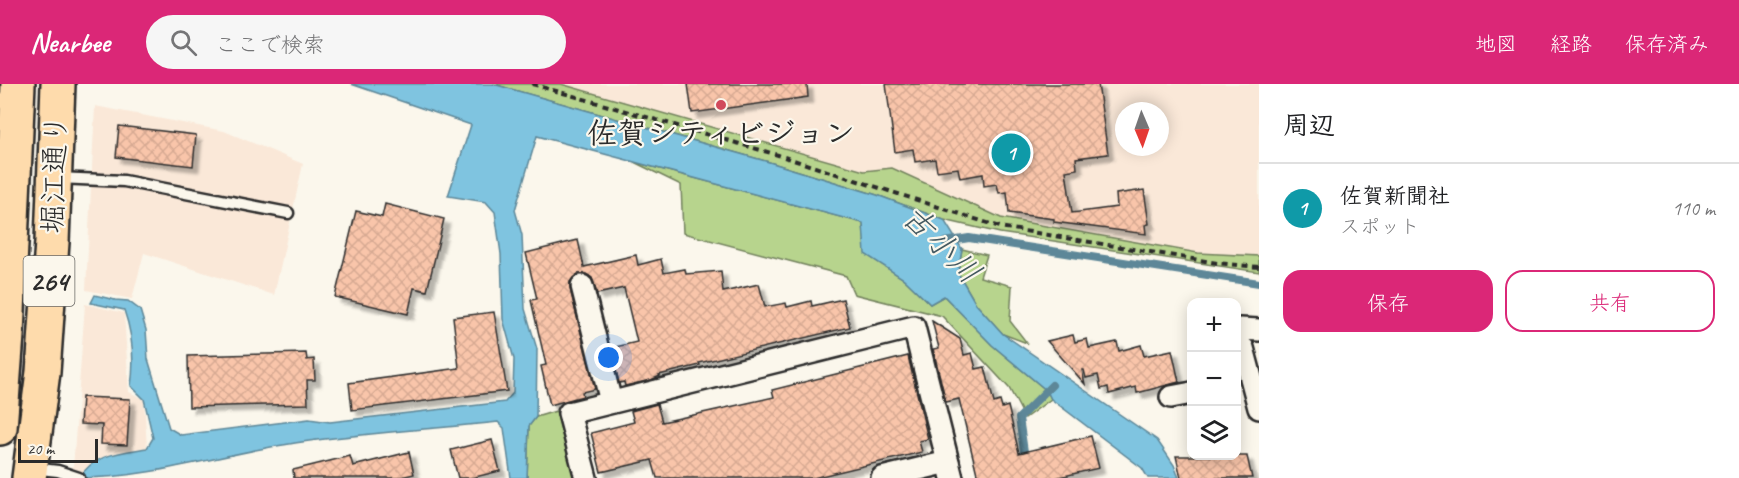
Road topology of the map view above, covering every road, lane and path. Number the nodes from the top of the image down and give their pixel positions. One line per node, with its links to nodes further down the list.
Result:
1 (18, 84): 8 (highway, 堀江通り / 264)
2 (58, 84): 4 (highway, 堀江通り / 264)
3 (532, 84): 6 (path)
4 (54, 178): 5 (lane); 17 (highway, 堀江通り / 264)
5 (288, 213)
6 (1259, 267)
7 (582, 286): 13 (street)
8 (4, 335): 15 (highway, 堀江通り / 264)
9 (1247, 336): 10 (street)
10 (1244, 381): 14 (street)
11 (1187, 394): 12 (street)
12 (1171, 397)
13 (611, 402): 16 (street); 19 (street)
14 (1259, 408)
15 (0, 428)
16 (950, 470): 20 (street)
17 (30, 473): 18 (lane)
18 (78, 478)
19 (586, 478)
20 (882, 478)

